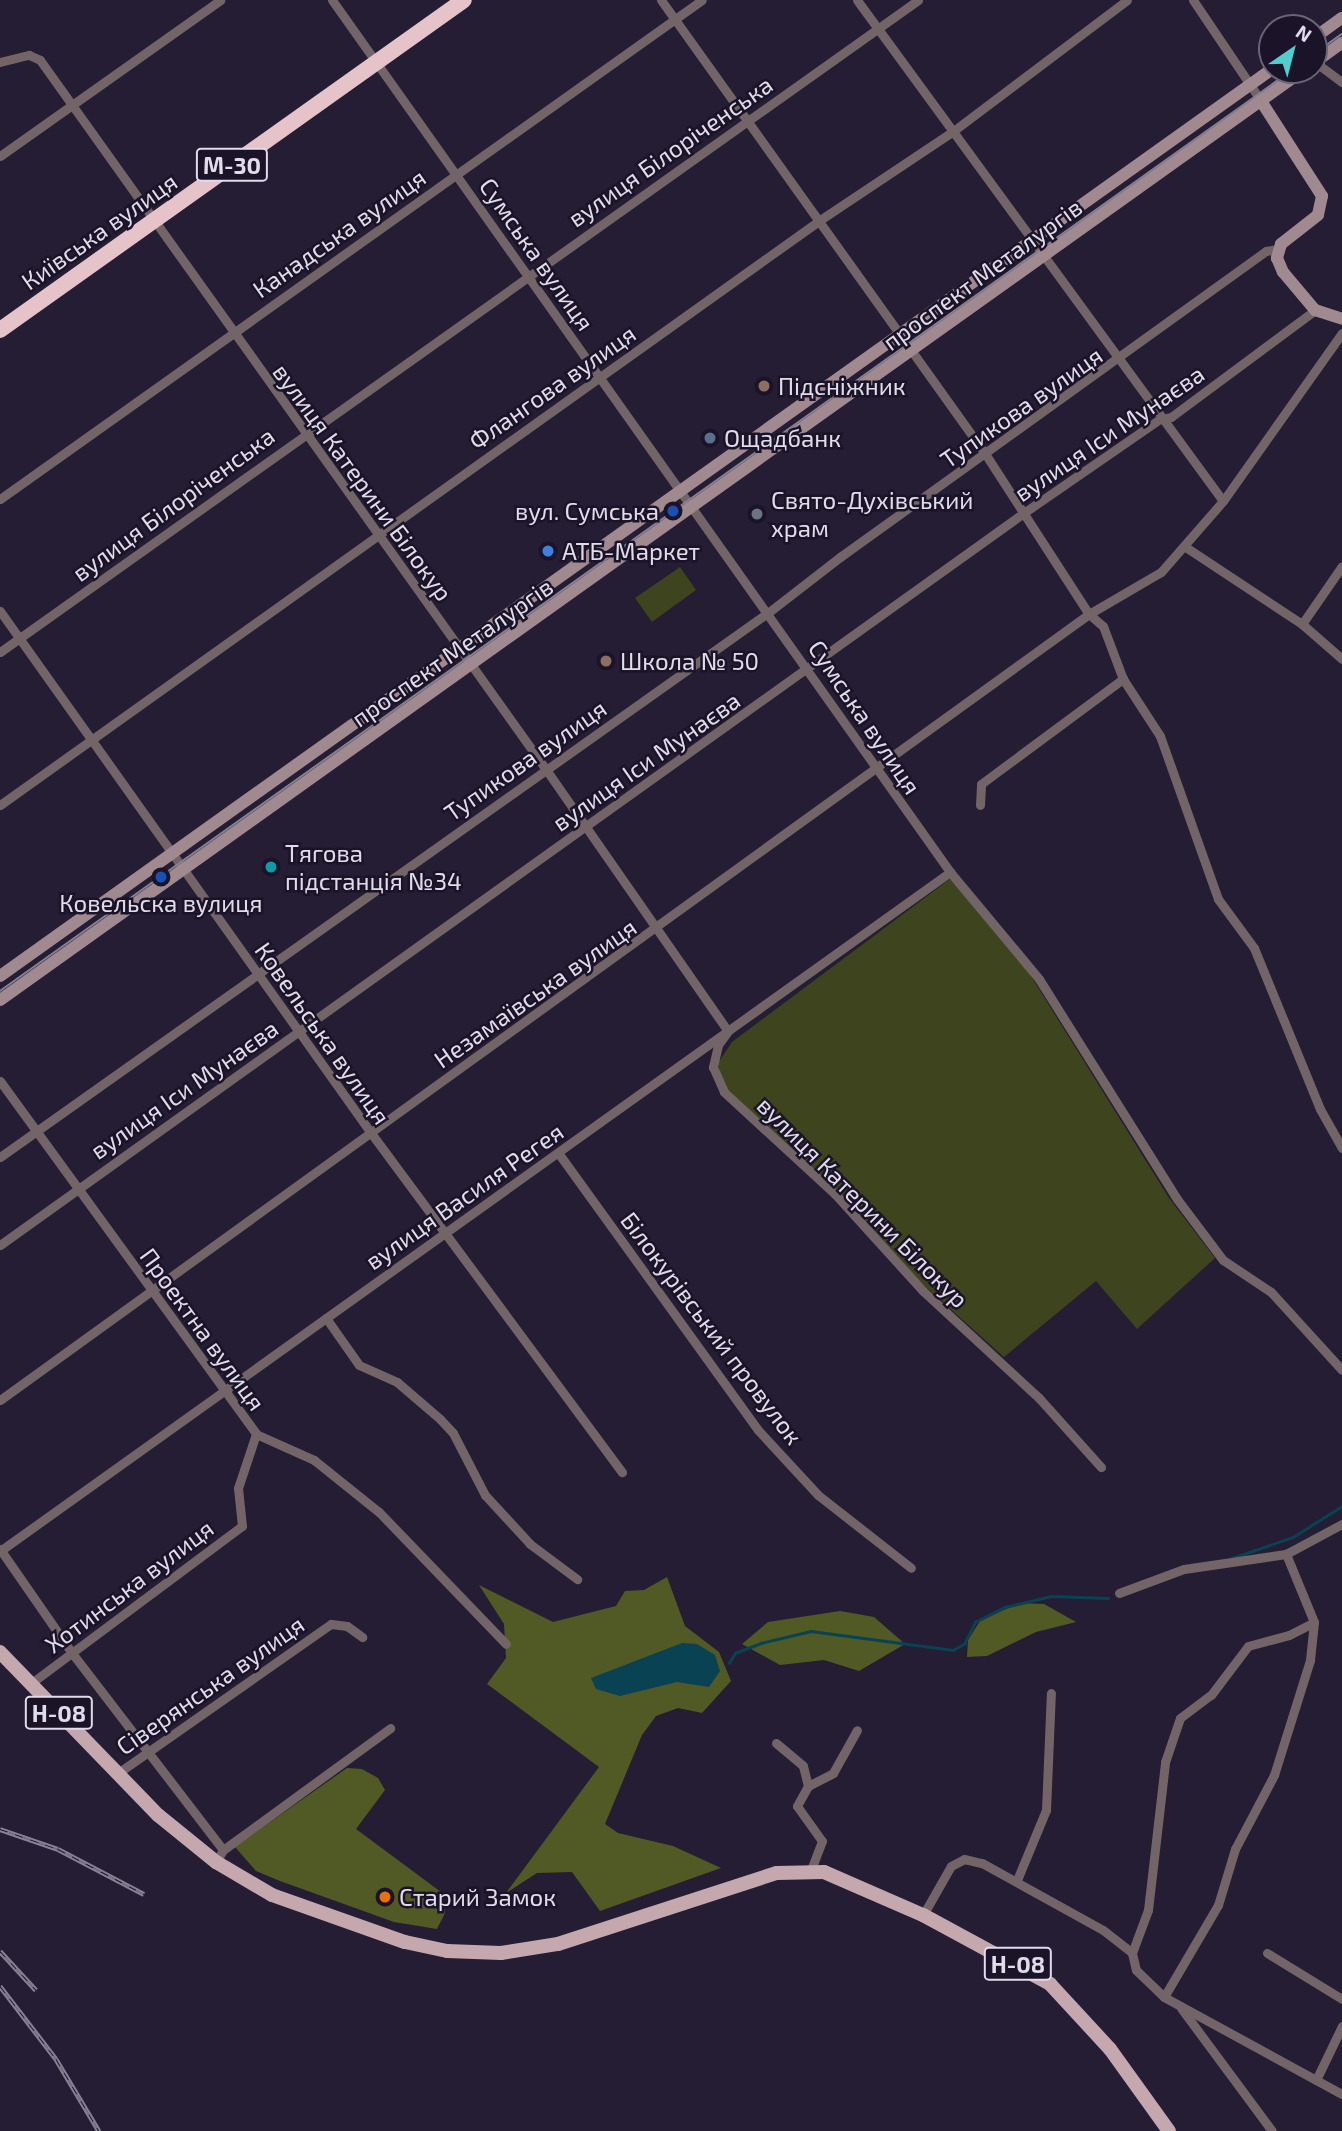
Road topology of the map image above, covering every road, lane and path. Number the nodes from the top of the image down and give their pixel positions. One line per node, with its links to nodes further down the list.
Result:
1 (220, 0): 18 (street)
2 (332, 0): 13 (street, Сумська вулиця)
3 (464, 0): 13 (highway, Київська вулиця / М-30)
4 (661, 0): 10 (street)
5 (702, 0): 10 (street, Канадська вулиця)
6 (858, 0): 11 (street)
7 (918, 0): 11 (street, вулиця Білоріченська)
8 (1127, 0): 20 (street, Флангова вулиця)
9 (1193, 0): 15 (street)
10 (675, 19): 19 (street); 22 (street, Канадська вулиця)
11 (878, 29): 19 (street, вулиця Білоріченська); 20 (street)
12 (0, 62): 18 (street, вулиця Катерини Білокур)
13 (377, 62): 22 (street, Сумська вулиця); 23 (highway, Київська вулиця / М-30)
14 (1258, 78): 15 (main road, проспект Металургів)
15 (1250, 84): 17 (street); 25 (main road, проспект Металургів)
16 (1285, 84): 17 (main road, проспект Металургів)
17 (1261, 101): 26 (main road); 27 (main road, проспект Металургів)
18 (71, 105): 21 (street); 23 (street, вулиця Катерини Білокур)
19 (747, 119): 24 (street); 28 (street, вулиця Білоріченська)
20 (952, 132): 24 (street, Флангова вулиця); 25 (street)
21 (0, 156)
22 (456, 174): 28 (street, Сумська вулиця); 32 (street, Канадська вулиця)
23 (154, 220): 31 (highway, Київська вулиця / М-30); 32 (street, вулиця Катерини Білокур)
24 (820, 220): 34 (street); 37 (street, Флангова вулиця)
25 (1032, 239): 27 (street); 34 (main road, проспект Металургів)
26 (1276, 249): 29 (main road); 36 (street, Тупикова вулиця)
27 (1044, 256): 35 (main road, проспект Металургів); 36 (street)
28 (528, 276): 37 (street, Сумська вулиця); 39 (street, вулиця Білоріченська)
29 (1315, 310): 30 (main road); 38 (street, вулиця Іси Мунаєва)
30 (1342, 319)
31 (0, 330)
32 (232, 332): 39 (street, вулиця Катерини Білокур); 42 (street, Канадська вулиця)
33 (1342, 332): 43 (street, Незамаївська вулиця)
34 (900, 333): 35 (street); 41 (main road, проспект Металургів)
35 (912, 349): 40 (street); 44 (main road, проспект Металургів)
36 (1120, 360): 38 (street); 40 (street, Тупикова вулиця)
37 (601, 376): 41 (street, Сумська вулиця); 46 (street, Флангова вулиця)
38 (1160, 419): 43 (street); 45 (street, вулиця Іси Мунаєва)
39 (305, 433): 46 (street, вулиця Катерини Білокур); 53 (street, вулиця Білоріченська)
40 (986, 455): 45 (street); 50 (street, Тупикова вулиця)
41 (681, 489): 44 (street, Сумська вулиця); 54 (main road, проспект Металургів)
42 (0, 499)
43 (1223, 501): 47 (street, Незамаївська вулиця)
44 (693, 506): 50 (street, Сумська вулиця); 57 (main road, проспект Металургів)
45 (1026, 512): 51 (street); 58 (street, вулиця Іси Мунаєва)
46 (376, 535): 54 (street, вулиця Катерини Білокур); 60 (street, Флангова вулиця)
47 (1184, 547): 51 (street, Незамаївська вулиця); 52 (street)
48 (1342, 566): 52 (street)
49 (0, 611): 53 (street, Ковельська вулиця)
50 (769, 612): 58 (street, Сумська вулиця); 61 (street, Тупикова вулиця)
51 (1089, 614): 59 (street); 62 (street, Незамаївська вулиця)
52 (1302, 624): 56 (street)
53 (20, 638): 55 (street, вулиця Білоріченська); 60 (street, Ковельська вулиця)
54 (458, 648): 57 (street, вулиця Катерини Білокур); 66 (main road, проспект Металургів)
55 (0, 652)
56 (1342, 659)
57 (471, 665): 61 (street, вулиця Катерини Білокур); 67 (main road, проспект Металургів)
58 (809, 669): 62 (street, Сумська вулиця); 65 (street, вулиця Іси Мунаєва)
59 (1123, 679): 64 (street); 78 (street)
60 (91, 740): 63 (street, Флангова вулиця); 66 (street, Ковельська вулиця)
61 (545, 768): 65 (street, вулиця Катерини Білокур); 70 (street, Тупикова вулиця)
62 (878, 771): 68 (street, Сумська вулиця); 69 (street, Незамаївська вулиця)
63 (0, 805)
64 (980, 805)
65 (585, 828): 69 (street, вулиця Катерини Білокур); 74 (street, вулиця Іси Мунаєва)
66 (174, 852): 67 (street, Ковельська вулиця); 71 (main road, проспект Металургів)
67 (185, 868): 70 (street, Ковельська вулиця); 72 (main road, проспект Металургів)
68 (950, 873): 73 (street, вулиця Василя Регея); 86 (street, Сумська вулиця)
69 (657, 930): 73 (street, вулиця Катерини Білокур); 77 (street, Незамаївська вулиця)
70 (257, 974): 74 (street, Ковельська вулиця); 76 (street, Тупикова вулиця)
71 (0, 976)
72 (0, 1000)
73 (728, 1031): 79 (street, вулиця Василя Регея); 90 (street, вулиця Катерини Білокур)
74 (299, 1032): 77 (street, Ковельська вулиця); 81 (street, вулиця Іси Мунаєва)
75 (0, 1081): 76 (street, Проектна вулиця)
76 (36, 1131): 80 (street, Тупикова вулиця); 81 (street, Проектна вулиця)
77 (371, 1133): 82 (street, Ковельська вулиця); 84 (street, Незамаївська вулиця)
78 (1342, 1149)
79 (559, 1154): 82 (street, вулиця Василя Регея); 95 (street, Білокурівський провулок)
80 (0, 1157)
81 (77, 1189): 83 (street, вулиця Іси Мунаєва); 84 (street, Проектна вулиця)
82 (443, 1233): 85 (street, вулиця Василя Регея); 91 (street, Ковельська вулиця)
83 (0, 1245)
84 (150, 1291): 87 (street, Проектна вулиця); 88 (street, Незамаївська вулиця)
85 (326, 1318): 87 (street, вулиця Василя Регея); 96 (street)
86 (1342, 1370)
87 (225, 1391): 89 (street, Проектна вулиця); 93 (street, вулиця Василя Регея)
88 (0, 1400)
89 (256, 1434): 100 (street, Проектна вулиця); 102 (street, Хотинська вулиця)
90 (1101, 1467)
91 (622, 1472)
92 (1342, 1524): 94 (street)
93 (0, 1550): 102 (street)
94 (1286, 1555): 97 (street); 98 (street)
95 (911, 1569)
96 (577, 1579)
97 (1119, 1592)
98 (1314, 1622): 116 (street); 117 (street)
99 (362, 1637): 108 (street, Сіверянська вулиця)
100 (506, 1644)
101 (0, 1652): 103 (main road, Н-08)
102 (72, 1653): 103 (street, Хотинська вулиця); 108 (street)
103 (30, 1684): 109 (main road, Н-08)
104 (1051, 1693): 113 (street)
105 (390, 1728): 111 (street)
106 (857, 1730): 110 (street)
107 (776, 1743): 110 (street)
108 (147, 1751): 109 (street, Сіверянська вулиця); 111 (street)
109 (118, 1773): 111 (main road, Н-08)
110 (808, 1786): 112 (street)
111 (219, 1856): 112 (main road, Н-08)
112 (811, 1869): 114 (main road, Н-08)
113 (1017, 1880): 114 (street); 116 (street)
114 (923, 1915): 123 (main road, Н-08)
115 (1267, 1953): 118 (street)
116 (1132, 1954): 117 (street)
117 (1164, 1997): 119 (street)
118 (1342, 1999)
119 (1180, 2007): 121 (street); 124 (street)
120 (1342, 2026): 121 (street)
121 (1316, 2080): 122 (street)
122 (1342, 2094)
123 (1169, 2131)
124 (1272, 2131)

